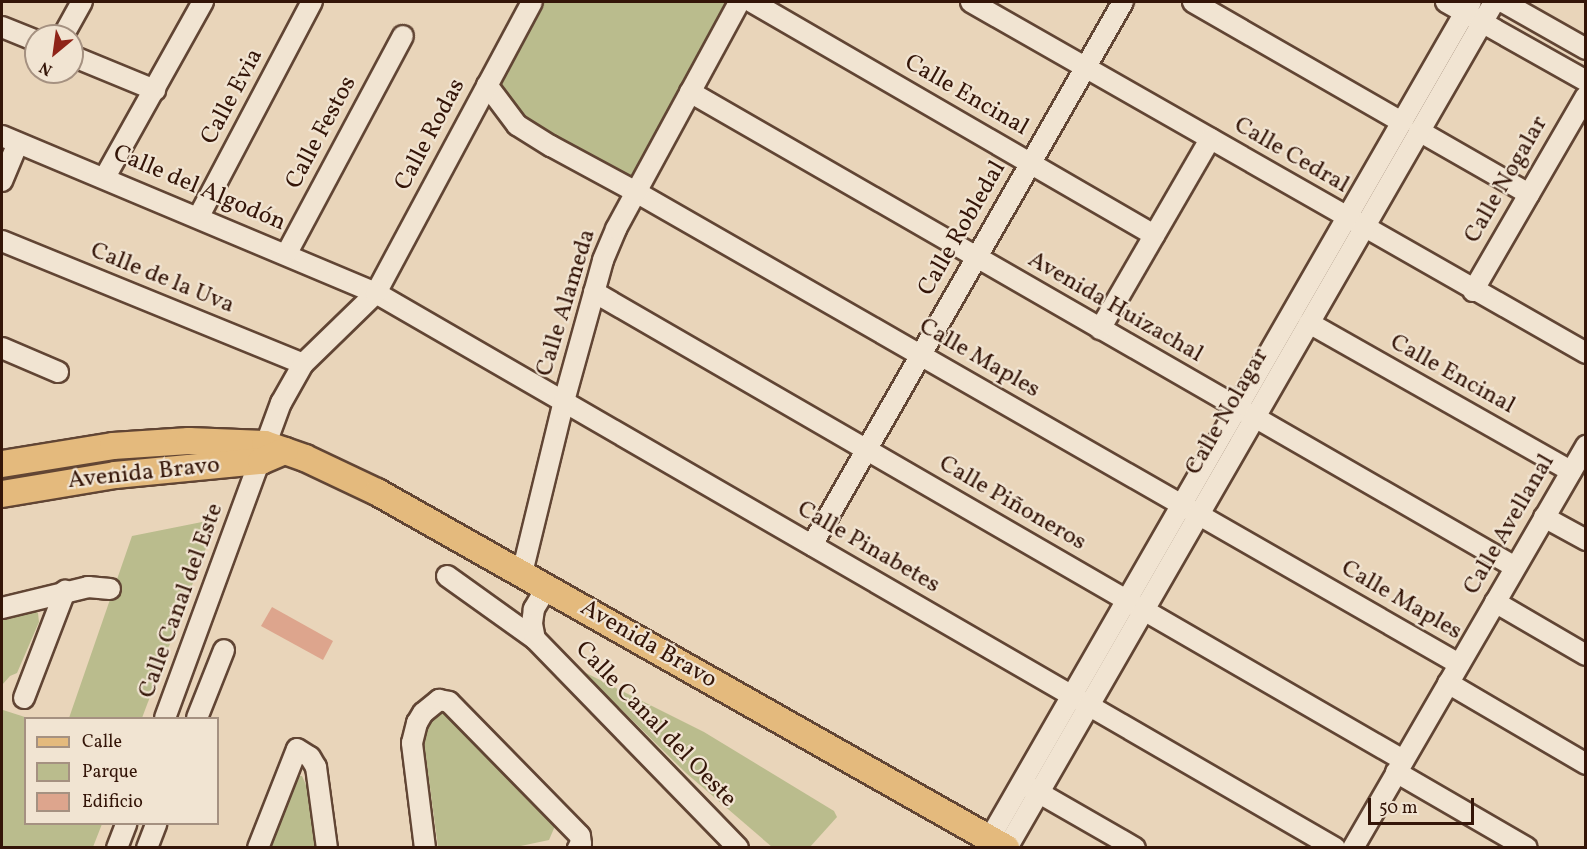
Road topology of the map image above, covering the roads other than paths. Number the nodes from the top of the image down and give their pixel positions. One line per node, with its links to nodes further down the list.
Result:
1 (82, 2): 14 (street)
2 (203, 2): 23 (street)
3 (312, 2): 35 (street, Calle Evia)
4 (532, 2): 22 (street, Calle Rodas)
5 (738, 2): 24 (street, Calle Alameda)
6 (752, 2): 30 (street, Calle Encinal)
7 (971, 2): 20 (street, Calle Cedral)
8 (1123, 2): 20 (street, Calle Robledal)
9 (1193, 2): 26 (street)
10 (1446, 2): 13 (street)
11 (1494, 2): 13 (street, Calle Nolagar)
12 (1503, 2): 18 (street)
13 (1473, 12): 21 (street); 26 (street, Calle Nolagar); 27 (street, Calle Nolagar)
14 (70, 24)
15 (2, 27): 16 (street)
16 (24, 36)
17 (403, 36): 39 (street, Calle Festos)
18 (1586, 49)
19 (84, 61): 23 (street)
20 (1086, 67): 29 (street, Calle Cedral); 30 (street, Calle Robledal)
21 (1586, 81)
22 (487, 85): 33 (street, Calle Maples); 43 (street, Calle Rodas)
23 (155, 90): 31 (street)
24 (690, 92): 33 (street, Calle Alameda); 40 (street, Avenida Huizachal)
25 (1586, 96): 34 (street, Calle Nogalar)
26 (1402, 122): 36 (street, Calle Nolagar)
27 (1419, 131): 34 (street); 36 (street, Calle Nolagar)
28 (10, 139): 31 (street, Calle del Algodón); 32 (street)
29 (1210, 139): 36 (street, Calle Cedral); 37 (street)
30 (1030, 163): 37 (street, Calle Encinal); 40 (street, Calle Robledal)
31 (105, 177): 35 (street, Calle del Algodón)
32 (2, 181)
33 (636, 192): 42 (street, Calle Alameda); 48 (street, Calle Maples)
34 (1529, 194): 41 (street, Calle Nogalar)
35 (199, 216): 39 (street, Calle del Algodón)
36 (1355, 223): 41 (street, Calle Cedral); 44 (street, Calle Nolagar); 52 (street, Calle Nolagar)
37 (1154, 235): 45 (street)
38 (2, 241): 49 (street, Calle de la Uva)
39 (287, 254): 43 (street, Calle del Algodón)
40 (977, 258): 45 (street, Avenida Huizachal); 48 (street, Calle Robledal)
41 (1473, 291): 47 (street, Calle Cedral)
42 (594, 292): 51 (street, Calle Alameda); 54 (street, Calle Piñoneros)
43 (376, 293): 49 (street, Calle Canal del Este); 51 (street, Calle Pinabetes)
44 (1309, 323): 52 (street, Calle Nolagar); 58 (street, Calle Encinal)
45 (1100, 328): 52 (street, Avenida Huizachal)
46 (2, 348): 50 (street)
47 (1586, 353)
48 (921, 355): 54 (street, Calle Robledal); 61 (street, Calle Maples)
49 (303, 364): 55 (street, Calle Canal del Este)
50 (58, 372)
51 (564, 401): 64 (street, Calle Pinabetes); 66 (street, Calle Alameda)
52 (1246, 412): 61 (street, Calle Nolagar); 65 (street, Avenida Huizachal)
53 (1586, 446): 58 (street, Calle Avellanal)
54 (867, 450): 64 (street, Calle Robledal); 72 (street, Calle Piñoneros)
55 (270, 452): 56 (main road, Avenida Bravo); 59 (main road, Avenida Bravo); 66 (main road, Avenida Bravo); 81 (street, Calle Canal del Este)
56 (60, 453): 57 (main road, Avenida Bravo); 59 (main road)
57 (2, 464)
58 (1570, 471): 62 (street, Calle Avellanal)
59 (64, 481): 60 (main road, Avenida Bravo)
60 (2, 494)
61 (1190, 510): 72 (street, Calle Nolagar); 77 (street, Calle Maples)
62 (1544, 517): 63 (street); 65 (street, Calle Avellanal)
63 (1586, 540)
64 (812, 545): 80 (street, Calle Pinabetes)
65 (1515, 567): 71 (street, Calle Avellanal)
66 (522, 573): 68 (main road, Avenida Bravo)
67 (447, 576): 74 (street, Calle Canal del Oeste)
68 (546, 587): 74 (street); 88 (main road, Avenida Bravo)
69 (110, 589): 70 (street)
70 (65, 591): 73 (street); 79 (street)
71 (1495, 602): 76 (street); 77 (street, Calle Avellanal)
72 (1135, 605): 80 (street, Calle Nolagar); 84 (street, Calle Piñoneros)
73 (2, 608)
74 (535, 639): 95 (street, Calle Canal del Oeste)
75 (224, 650): 82 (street)
76 (1586, 655)
77 (1459, 664): 78 (street, Calle Avellanal)
78 (1448, 683): 83 (street); 84 (street, Calle Avellanal)
79 (24, 698)
80 (1080, 700): 85 (street, Calle Nolagar); 97 (street, Calle Pinabetes)
81 (165, 717)
82 (197, 717)
83 (1586, 764)
84 (1400, 766): 98 (street, Calle Avellanal); 99 (street, Calle Piñoneros)
85 (1030, 787): 88 (street, Calle Nolagar); 96 (street)
86 (126, 825): 89 (street)
87 (156, 825): 90 (street)
88 (1001, 844)
89 (117, 848)
90 (147, 848)
91 (258, 848): 92 (street)
92 (327, 848)
93 (425, 848): 94 (street)
94 (578, 848)
95 (738, 848)
96 (1135, 848)
97 (1335, 848)
98 (1353, 848)
99 (1527, 848)

